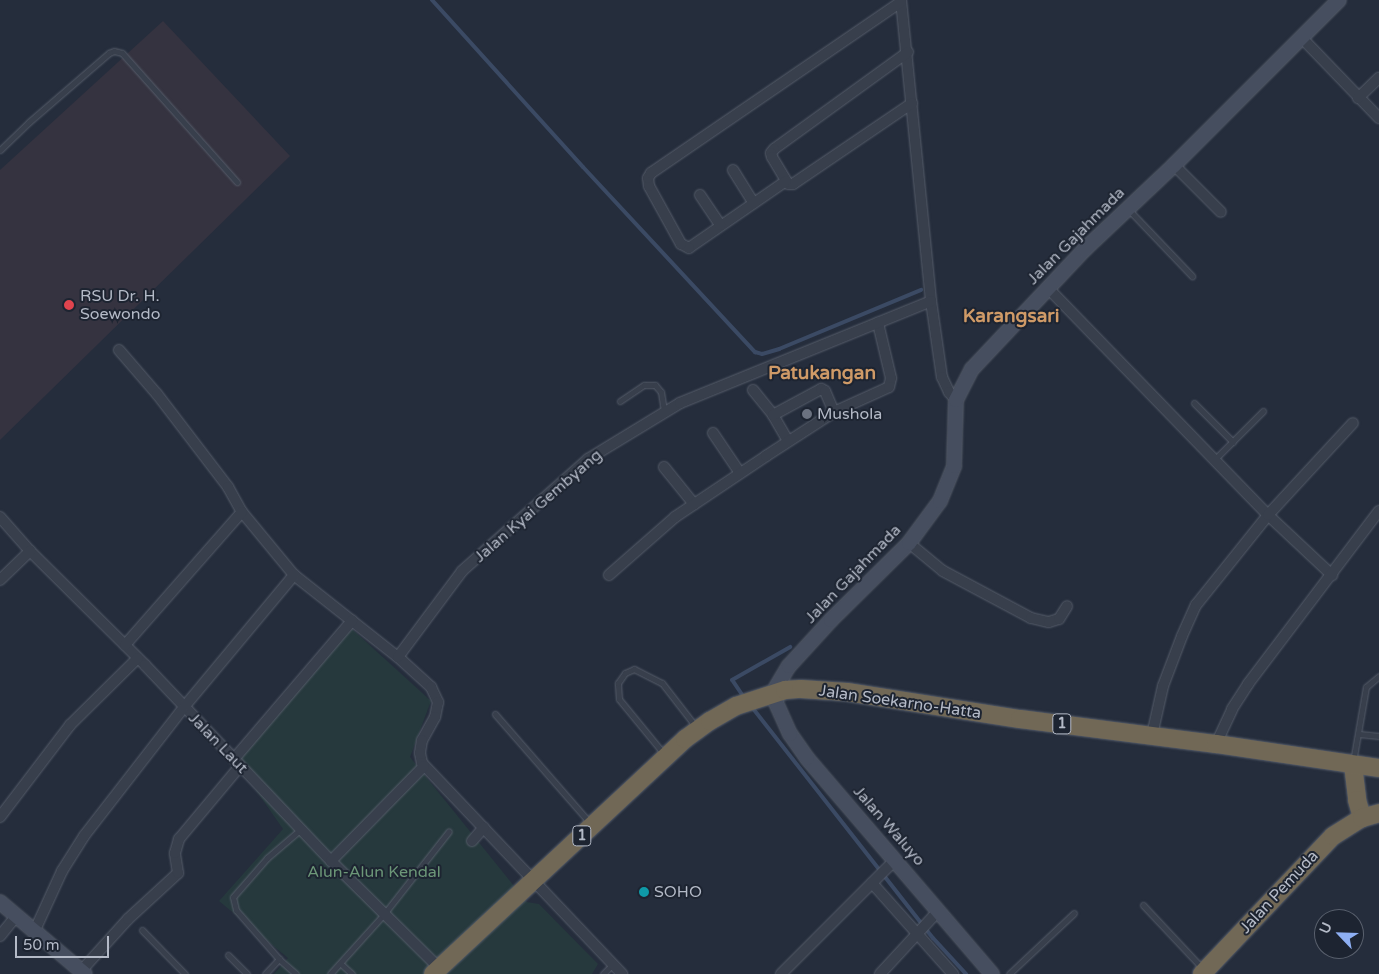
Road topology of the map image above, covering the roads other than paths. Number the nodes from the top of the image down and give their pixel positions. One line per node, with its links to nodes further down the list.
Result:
1 (1339, 0): 3 (street, Jalan Gajahmada)
2 (901, 1): 4 (street); 18 (street)
3 (1302, 38): 6 (street); 10 (street, Jalan Gajahmada)
4 (908, 52): 7 (street); 12 (street)
5 (1379, 78): 6 (street)
6 (1358, 98): 8 (street)
7 (912, 103): 12 (street); 21 (street)
8 (1379, 118)
9 (0, 150): 13 (lane)
10 (1174, 165): 16 (street, Jalan Gajahmada); 17 (street)
11 (733, 170): 15 (street)
12 (786, 181): 15 (street)
13 (237, 182)
14 (700, 195): 18 (street)
15 (754, 203): 18 (street)
16 (1127, 209): 19 (lane); 20 (street, Jalan Gajahmada)
17 (1221, 212)
18 (720, 226)
19 (1192, 276)
20 (1048, 288): 25 (street, Jalan Gajahmada); 36 (street)
21 (932, 301): 22 (street, Jalan Kyai Gembyang); 25 (street)
22 (878, 323): 29 (street, Jalan Kyai Gembyang); 30 (street)
23 (119, 350): 41 (street)
24 (753, 390): 31 (street)
25 (956, 400): 44 (street, Jalan Gajahmada)
26 (620, 402): 29 (lane)
27 (1194, 403): 35 (lane)
28 (1263, 411): 35 (lane)
29 (664, 412): 53 (street, Jalan Kyai Gembyang)
30 (834, 412): 31 (street); 34 (street)
31 (772, 415): 34 (street)
32 (1352, 423): 42 (street)
33 (714, 433): 38 (street)
34 (788, 441): 38 (street)
35 (1233, 442): 36 (lane)
36 (1215, 459): 42 (street)
37 (664, 467): 39 (street)
38 (740, 472): 39 (street)
39 (694, 504): 47 (street)
40 (1379, 511): 48 (street)
41 (242, 512): 46 (street); 52 (street)
42 (1268, 515): 48 (street); 61 (street)
43 (0, 517): 45 (street, Jalan Laut)
44 (909, 543): 50 (street); 56 (street, Jalan Gajahmada)
45 (30, 551): 49 (street); 52 (street, Jalan Laut)
46 (294, 575): 51 (street); 57 (street)
47 (609, 575)
48 (1332, 575): 63 (street)
49 (0, 580)
50 (1067, 606)
51 (352, 620): 53 (street); 65 (street)
52 (125, 645): 54 (street, Jalan Laut)
53 (398, 657): 67 (street)
54 (138, 658): 57 (street, Jalan Laut); 70 (street)
55 (1379, 676): 60 (lane)
56 (766, 696): 59 (highway, Jalan Soekarno-Hatta / 1); 61 (highway, Jalan Soekarno-Hatta / 1); 77 (street, Jalan Waluyo)
57 (184, 707): 65 (street, Jalan Laut); 86 (street)
58 (495, 714): 71 (lane)
59 (698, 730): 64 (highway, Jalan Soekarno-Hatta / 1); 64 (lane)
60 (1359, 734): 62 (lane); 66 (lane)
61 (1152, 735): 63 (highway, Jalan Soekarno-Hatta / 1)
62 (1379, 736)
63 (1216, 744): 66 (highway, Jalan Soekarno-Hatta / 1)
64 (666, 757): 71 (highway, Jalan Soekarno-Hatta / 1)
65 (237, 763): 73 (street, Jalan Laut); 95 (street)
66 (1353, 765): 68 (highway, Jalan Soekarno-Hatta / 1); 69 (highway)
67 (424, 766): 72 (street); 76 (street)
68 (1379, 768)
69 (1371, 815): 96 (highway, Jalan Pemuda)
70 (0, 817)
71 (593, 826): 78 (highway, Jalan Soekarno-Hatta / 1)
72 (484, 827): 75 (street); 78 (street)
73 (301, 829): 76 (street, Jalan Laut); 91 (lane)
74 (450, 831): 84 (lane)
75 (472, 841)
76 (330, 861): 84 (street, Jalan Laut)
77 (892, 863): 79 (street); 82 (street, Jalan Waluyo)
78 (535, 881): 93 (street); 94 (highway, Jalan Soekarno-Hatta / 1)
79 (874, 881): 88 (street); 105 (street)
80 (0, 902): 85 (street)
81 (1143, 905): 96 (lane)
82 (936, 913): 88 (street); 108 (street, Jalan Waluyo)
83 (1074, 913): 109 (lane)
84 (384, 914): 92 (lane); 94 (street, Jalan Laut)
85 (16, 916): 86 (street); 89 (street)
86 (35, 930): 95 (street)
87 (142, 930): 97 (lane)
88 (919, 930): 106 (street); 107 (street)
89 (2, 933)
90 (228, 955): 98 (lane)
91 (279, 959): 99 (lane); 100 (lane)
92 (341, 964): 101 (lane); 102 (lane)
93 (613, 964): 103 (lane); 104 (street)
94 (436, 971)
95 (83, 972)
96 (1203, 972)
97 (185, 974)
98 (247, 974)
99 (265, 974)
100 (296, 974)
101 (330, 974)
102 (352, 974)
103 (603, 974)
104 (622, 974)
105 (781, 974)
106 (880, 974)
107 (953, 974)
108 (992, 974)
109 (1010, 974)

